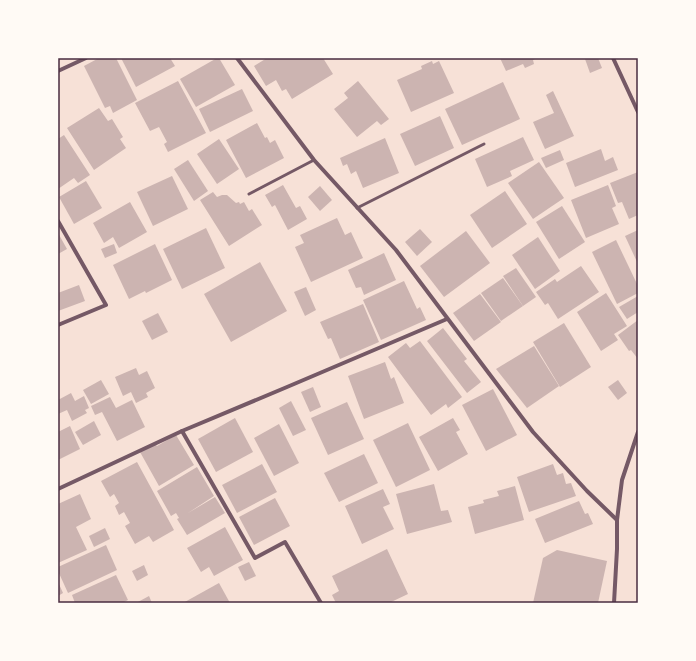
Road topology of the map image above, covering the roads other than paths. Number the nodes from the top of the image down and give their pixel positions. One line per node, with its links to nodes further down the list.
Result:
1 (86, 58): 4 (street)
2 (237, 58): 7 (street)
3 (613, 58): 5 (street)
4 (58, 71)
5 (638, 112)
6 (484, 144): 9 (lane)
7 (314, 160): 8 (lane); 9 (street)
8 (249, 194)
9 (357, 208): 11 (street)
10 (58, 221): 12 (street)
11 (447, 318): 13 (street); 16 (street)
12 (58, 325)
13 (182, 431): 15 (street); 17 (street)
14 (638, 432): 16 (street)
15 (58, 489)
16 (617, 520): 18 (street)
17 (321, 603)
18 (614, 603)

